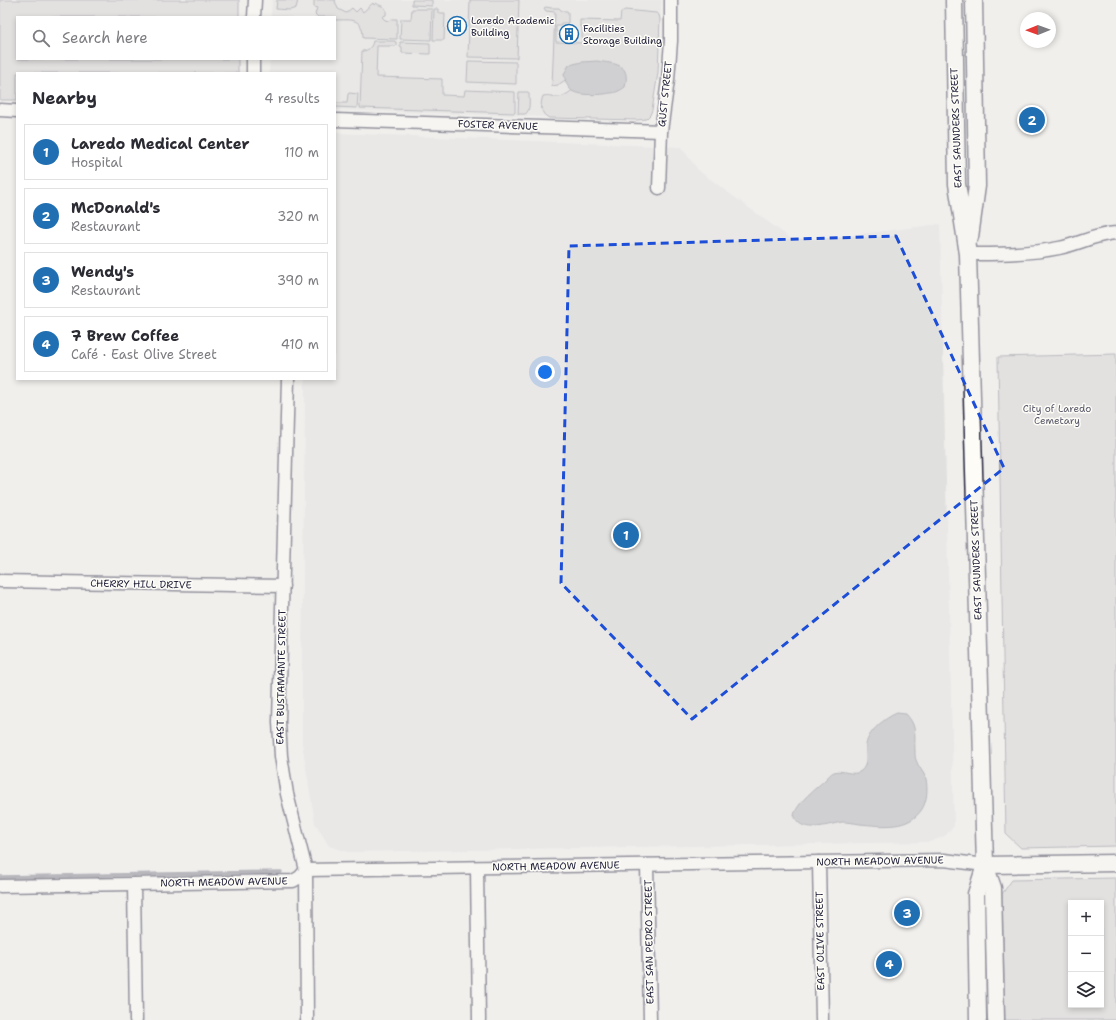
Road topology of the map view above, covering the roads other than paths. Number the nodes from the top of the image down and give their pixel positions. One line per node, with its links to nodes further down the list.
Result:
1 (255, 0): 5 (street)
2 (671, 0): 11 (street, GUST STREET)
3 (954, 0): 14 (main road, EAST SAUNDERS STREET)
4 (974, 0): 14 (main road, EAST SAUNDERS STREET)
5 (254, 16)
6 (253, 60): 7 (street)
7 (253, 72)
8 (0, 110): 9 (street)
9 (16, 111)
10 (336, 120): 11 (street, FOSTER AVENUE)
11 (661, 131): 12 (street, GUST STREET)
12 (659, 188)
13 (1116, 233): 14 (street)
14 (968, 254): 21 (main road, EAST SAUNDERS STREET)
15 (288, 380): 17 (street, EAST BUSTAMANTE STREET)
16 (0, 581): 17 (street, CHERRY HILL DRIVE)
17 (283, 586): 23 (street, EAST BUSTAMANTE STREET)
18 (819, 862): 20 (street, NORTH MEADOW AVENUE); 21 (street, NORTH MEADOW AVENUE); 30 (street, EAST OLIVE STREET)
19 (1116, 863): 21 (main road, NORTH MEADOW AVENUE)
20 (648, 865): 22 (street, NORTH MEADOW AVENUE); 29 (street, EAST SAN PEDRO STREET)
21 (985, 865): 31 (main road, EAST SAUNDERS STREET); 32 (main road, EAST SAUNDERS STREET)
22 (476, 868): 23 (street, NORTH MEADOW AVENUE); 28 (street)
23 (306, 870): 24 (street, NORTH MEADOW AVENUE); 27 (street, EAST BUSTAMANTE STREET)
24 (134, 884): 25 (street, NORTH MEADOW AVENUE); 26 (street)
25 (0, 886)
26 (136, 1020)
27 (307, 1020)
28 (479, 1020)
29 (650, 1020)
30 (822, 1020)
31 (978, 1020)
32 (996, 1020)

